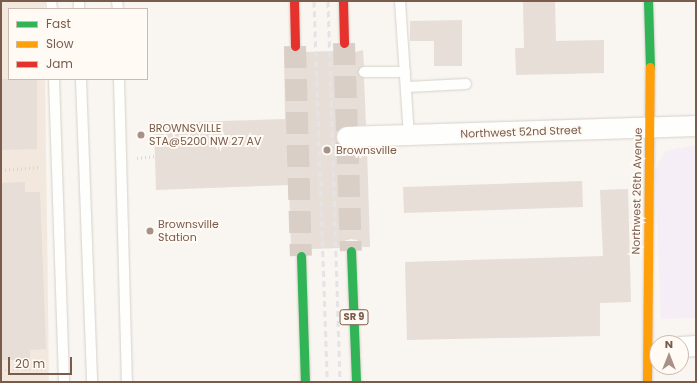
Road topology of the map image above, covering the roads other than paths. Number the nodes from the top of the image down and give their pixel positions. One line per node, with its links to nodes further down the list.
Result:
1 (294, 1): 6 (street)
2 (343, 1): 5 (street)
3 (400, 1): 8 (lane)
4 (648, 1): 15 (street, Northwest 26th Avenue)
5 (344, 43)
6 (295, 46)
7 (364, 72): 8 (lane)
8 (405, 72): 13 (lane)
9 (54, 80): 22 (lane)
10 (81, 80): 23 (lane)
11 (120, 80): 24 (lane)
12 (466, 84): 13 (lane)
13 (407, 87): 16 (lane)
14 (696, 126): 15 (street, Northwest 52nd Street)
15 (651, 128): 16 (street, Northwest 52nd Street); 20 (street, Northwest 26th Avenue)
16 (409, 136): 17 (street, Northwest 52nd Street)
17 (347, 137)
18 (351, 251): 26 (street, SR 9)
19 (301, 256): 25 (street)
20 (651, 335)
21 (649, 366): 27 (street, Northwest 26th Avenue)
22 (64, 382)
23 (92, 382)
24 (127, 382)
25 (305, 382)
26 (356, 382)
27 (647, 382)

